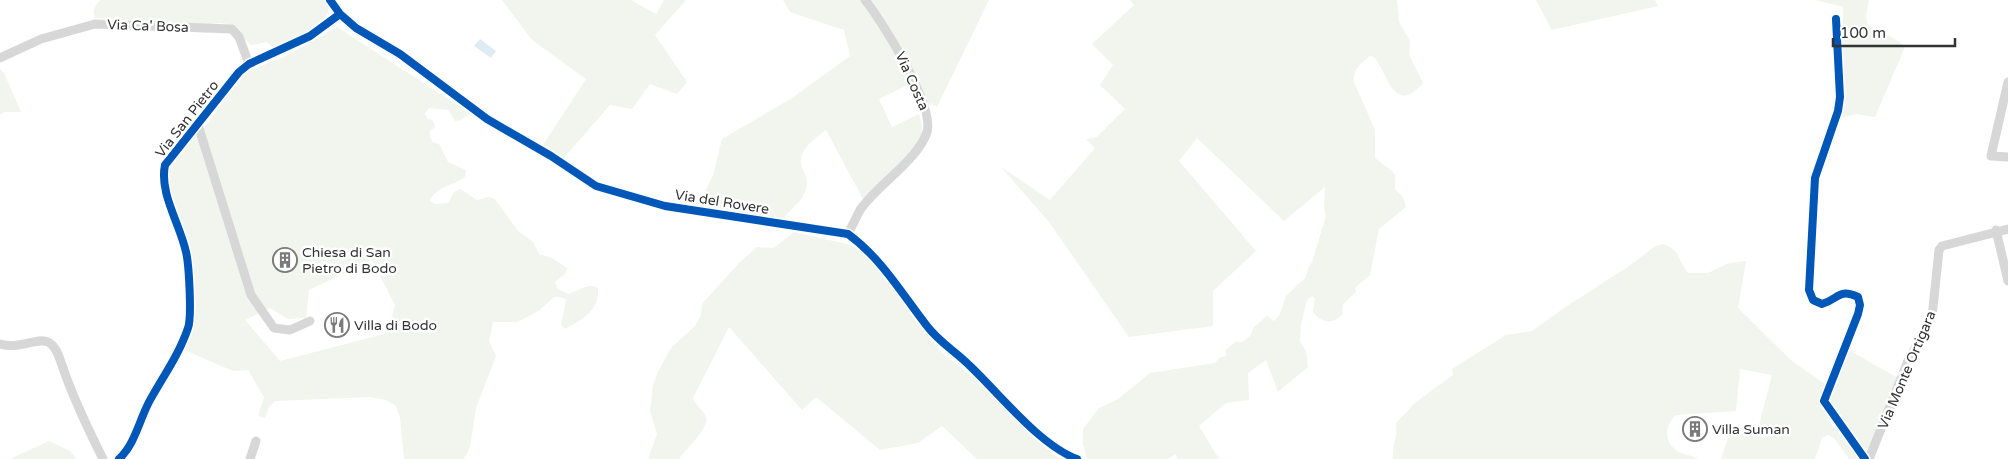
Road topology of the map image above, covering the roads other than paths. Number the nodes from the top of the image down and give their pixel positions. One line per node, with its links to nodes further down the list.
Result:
1 (330, 0): 3 (street, Via del Rovere)
2 (865, 0): 12 (street, Via Costa)
3 (340, 14): 6 (street, Via San Pietro); 12 (street, Via del Rovere)
4 (1836, 20): 21 (street)
5 (0, 58): 6 (street, Via Ca' Bosa)
6 (249, 64): 8 (street, Via San Pietro)
7 (2008, 82): 9 (street)
8 (198, 125): 14 (street, Via San Pietro); 18 (street, Via San Pietro)
9 (2008, 157)
10 (2008, 229): 11 (street, Via Monte Ortigara)
11 (1996, 230): 13 (street); 22 (street, Via Monte Ortigara)
12 (848, 234): 20 (street, Via del Rovere)
13 (2008, 281)
14 (310, 321)
15 (0, 344): 17 (street)
16 (256, 441): 19 (street)
17 (103, 459)
18 (119, 459)
19 (250, 459)
20 (1077, 459)
21 (1864, 459)
22 (1870, 459)

